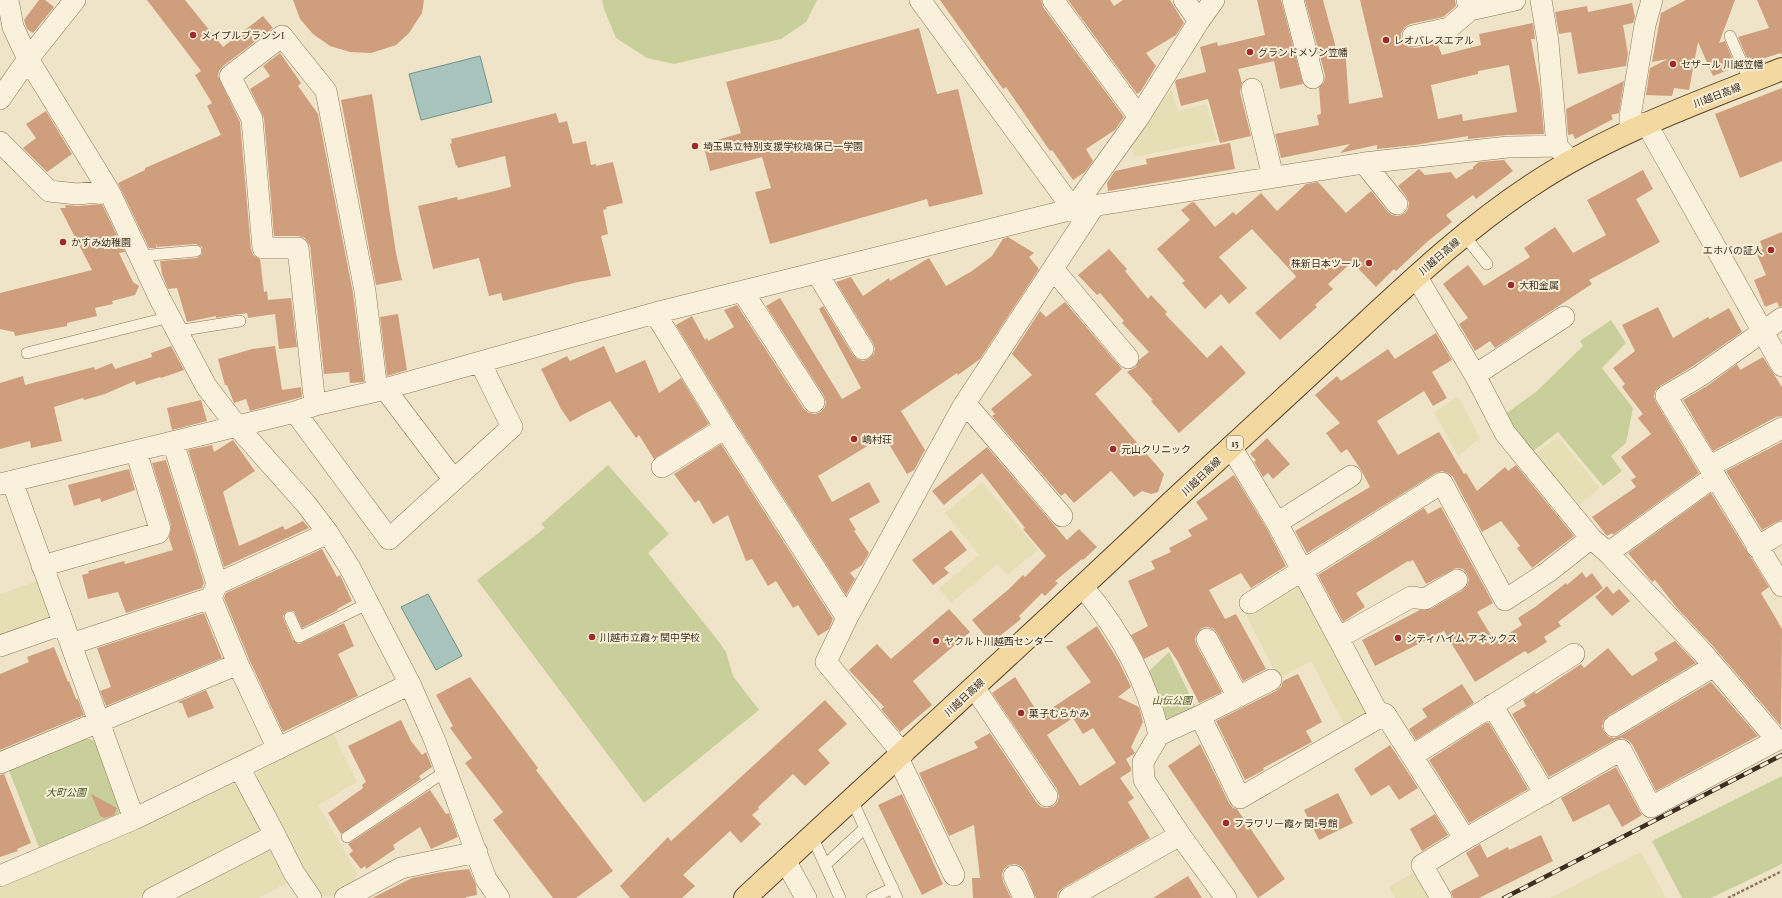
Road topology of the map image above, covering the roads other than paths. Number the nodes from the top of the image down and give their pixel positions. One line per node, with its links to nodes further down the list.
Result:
1 (8, 0): 15 (street)
2 (75, 0): 15 (street)
3 (920, 0): 29 (street)
4 (1053, 0): 21 (street)
5 (1184, 0): 12 (street)
6 (1214, 0): 12 (street)
7 (1293, 0): 17 (street)
8 (1515, 0): 11 (street)
9 (1541, 0): 24 (street)
10 (1652, 0): 22 (street)
11 (1469, 5): 13 (street)
12 (1199, 21): 21 (street)
13 (1414, 36)
14 (1730, 36): 18 (lane)
15 (28, 60): 20 (street); 27 (street)
16 (1782, 69): 18 (main road, 川越日高線 / 15)
17 (1313, 78)
18 (1750, 82): 22 (main road, 川越日高線 / 15)
19 (1252, 89): 26 (street)
20 (0, 99)
21 (1139, 117): 29 (street)
22 (1638, 126): 24 (main road, 川越日高線 / 15); 43 (street)
23 (0, 142): 27 (street)
24 (1564, 153): 25 (street); 30 (main road, 川越日高線 / 15)
25 (1364, 162): 26 (street); 28 (street)
26 (1273, 177): 29 (street)
27 (109, 191): 32 (street)
28 (1397, 204)
29 (1084, 208): 34 (street); 35 (street)
30 (1464, 235): 33 (lane); 36 (main road, 川越日高線 / 15)
31 (196, 252): 32 (lane)
32 (140, 256): 42 (street)
33 (1486, 264)
34 (1053, 269): 46 (street); 52 (street)
35 (817, 273): 37 (street); 44 (street)
36 (1416, 276): 49 (street); 59 (main road, 川越日高線 / 15)
37 (743, 292): 38 (street); 51 (street)
38 (655, 313): 47 (street); 56 (street)
39 (1564, 317): 49 (street)
40 (1782, 318): 43 (street)
41 (240, 321): 42 (lane)
42 (174, 324): 45 (lane); 55 (street)
43 (1762, 333): 48 (street); 62 (street)
44 (863, 349)
45 (27, 353)
46 (1128, 358)
47 (480, 362): 50 (street); 64 (street)
48 (1782, 366)
49 (1474, 376): 70 (street)
50 (381, 390): 53 (street); 53 (street); 64 (street)
51 (814, 402)
52 (965, 403): 66 (street); 82 (street)
53 (315, 405): 54 (street)
54 (295, 412): 55 (street); 64 (street)
55 (236, 426): 58 (street); 69 (street)
56 (725, 428): 61 (street); 82 (street)
57 (1782, 428): 62 (street)
58 (173, 442): 60 (street); 78 (street)
59 (1231, 446): 67 (street); 77 (main road, 川越日高線 / 15)
60 (136, 451): 65 (street); 73 (street)
61 (662, 467)
62 (1712, 471): 71 (street); 72 (street)
63 (1351, 476): 67 (street)
64 (454, 480)
65 (6, 482): 73 (street)
66 (1062, 516)
67 (1277, 523): 74 (street)
68 (1782, 532): 71 (street)
69 (328, 533): 78 (street); 79 (street)
70 (1591, 538): 72 (street); 74 (street)
71 (1757, 547): 76 (street)
72 (1608, 552): 90 (street)
73 (42, 566): 83 (street)
74 (1302, 569): 80 (street); 84 (street)
75 (1457, 580): 84 (street)
76 (1782, 586)
77 (1084, 587): 93 (main road, 川越日高線 / 15); 100 (street)
78 (214, 591): 86 (street); 89 (street)
79 (369, 603): 81 (lane); 92 (street)
80 (1250, 603)
81 (290, 617)
82 (848, 618): 102 (street)
83 (63, 624): 86 (street); 87 (street)
84 (1338, 638): 97 (street)
85 (1207, 639): 94 (street)
86 (71, 644): 98 (street)
87 (0, 646)
88 (1574, 654): 95 (street)
89 (238, 664): 98 (street); 101 (street)
90 (1714, 666): 99 (street); 107 (street)
91 (1271, 680): 94 (street)
92 (410, 684): 101 (street); 106 (street)
93 (974, 687): 102 (main road, 川越日高線 / 15); 108 (street)
94 (1238, 697): 96 (street)
95 (1492, 705): 103 (street); 107 (street)
96 (1200, 716): 97 (street); 100 (street)
97 (1380, 717): 103 (street)
98 (100, 722): 104 (street); 110 (street)
99 (1614, 726)
100 (1159, 735): 113 (street)
101 (278, 749): 105 (street)
102 (900, 756): 109 (main road, 川越日高線 / 15); 120 (street)
103 (1412, 756): 116 (street)
104 (0, 763)
105 (240, 769): 110 (street); 112 (street)
106 (446, 771): 115 (lane); 117 (street)
107 (1545, 794): 116 (street)
108 (1047, 796)
109 (852, 800): 111 (lane); 114 (main road, 川越日高線 / 15)
110 (134, 819): 121 (street)
111 (865, 828): 119 (lane); 123 (lane)
112 (275, 834): 125 (street); 126 (street)
113 (1180, 835): 133 (street); 134 (street)
114 (812, 836): 118 (main road, 川越日高線 / 15); 119 (lane)
115 (347, 837)
116 (1465, 839): 135 (street)
117 (477, 852): 124 (street); 127 (street)
118 (785, 860): 128 (main road, 川越日高線 / 15); 129 (street)
119 (825, 864): 130 (lane)
120 (954, 875)
121 (0, 876)
122 (1014, 876): 132 (street)
123 (895, 893): 131 (lane)
124 (356, 895)
125 (153, 898)
126 (311, 898)
127 (499, 898)
128 (745, 898)
129 (806, 898)
130 (840, 898)
131 (872, 898)
132 (1024, 898)
133 (1069, 898)
134 (1226, 898)
135 (1441, 898)

